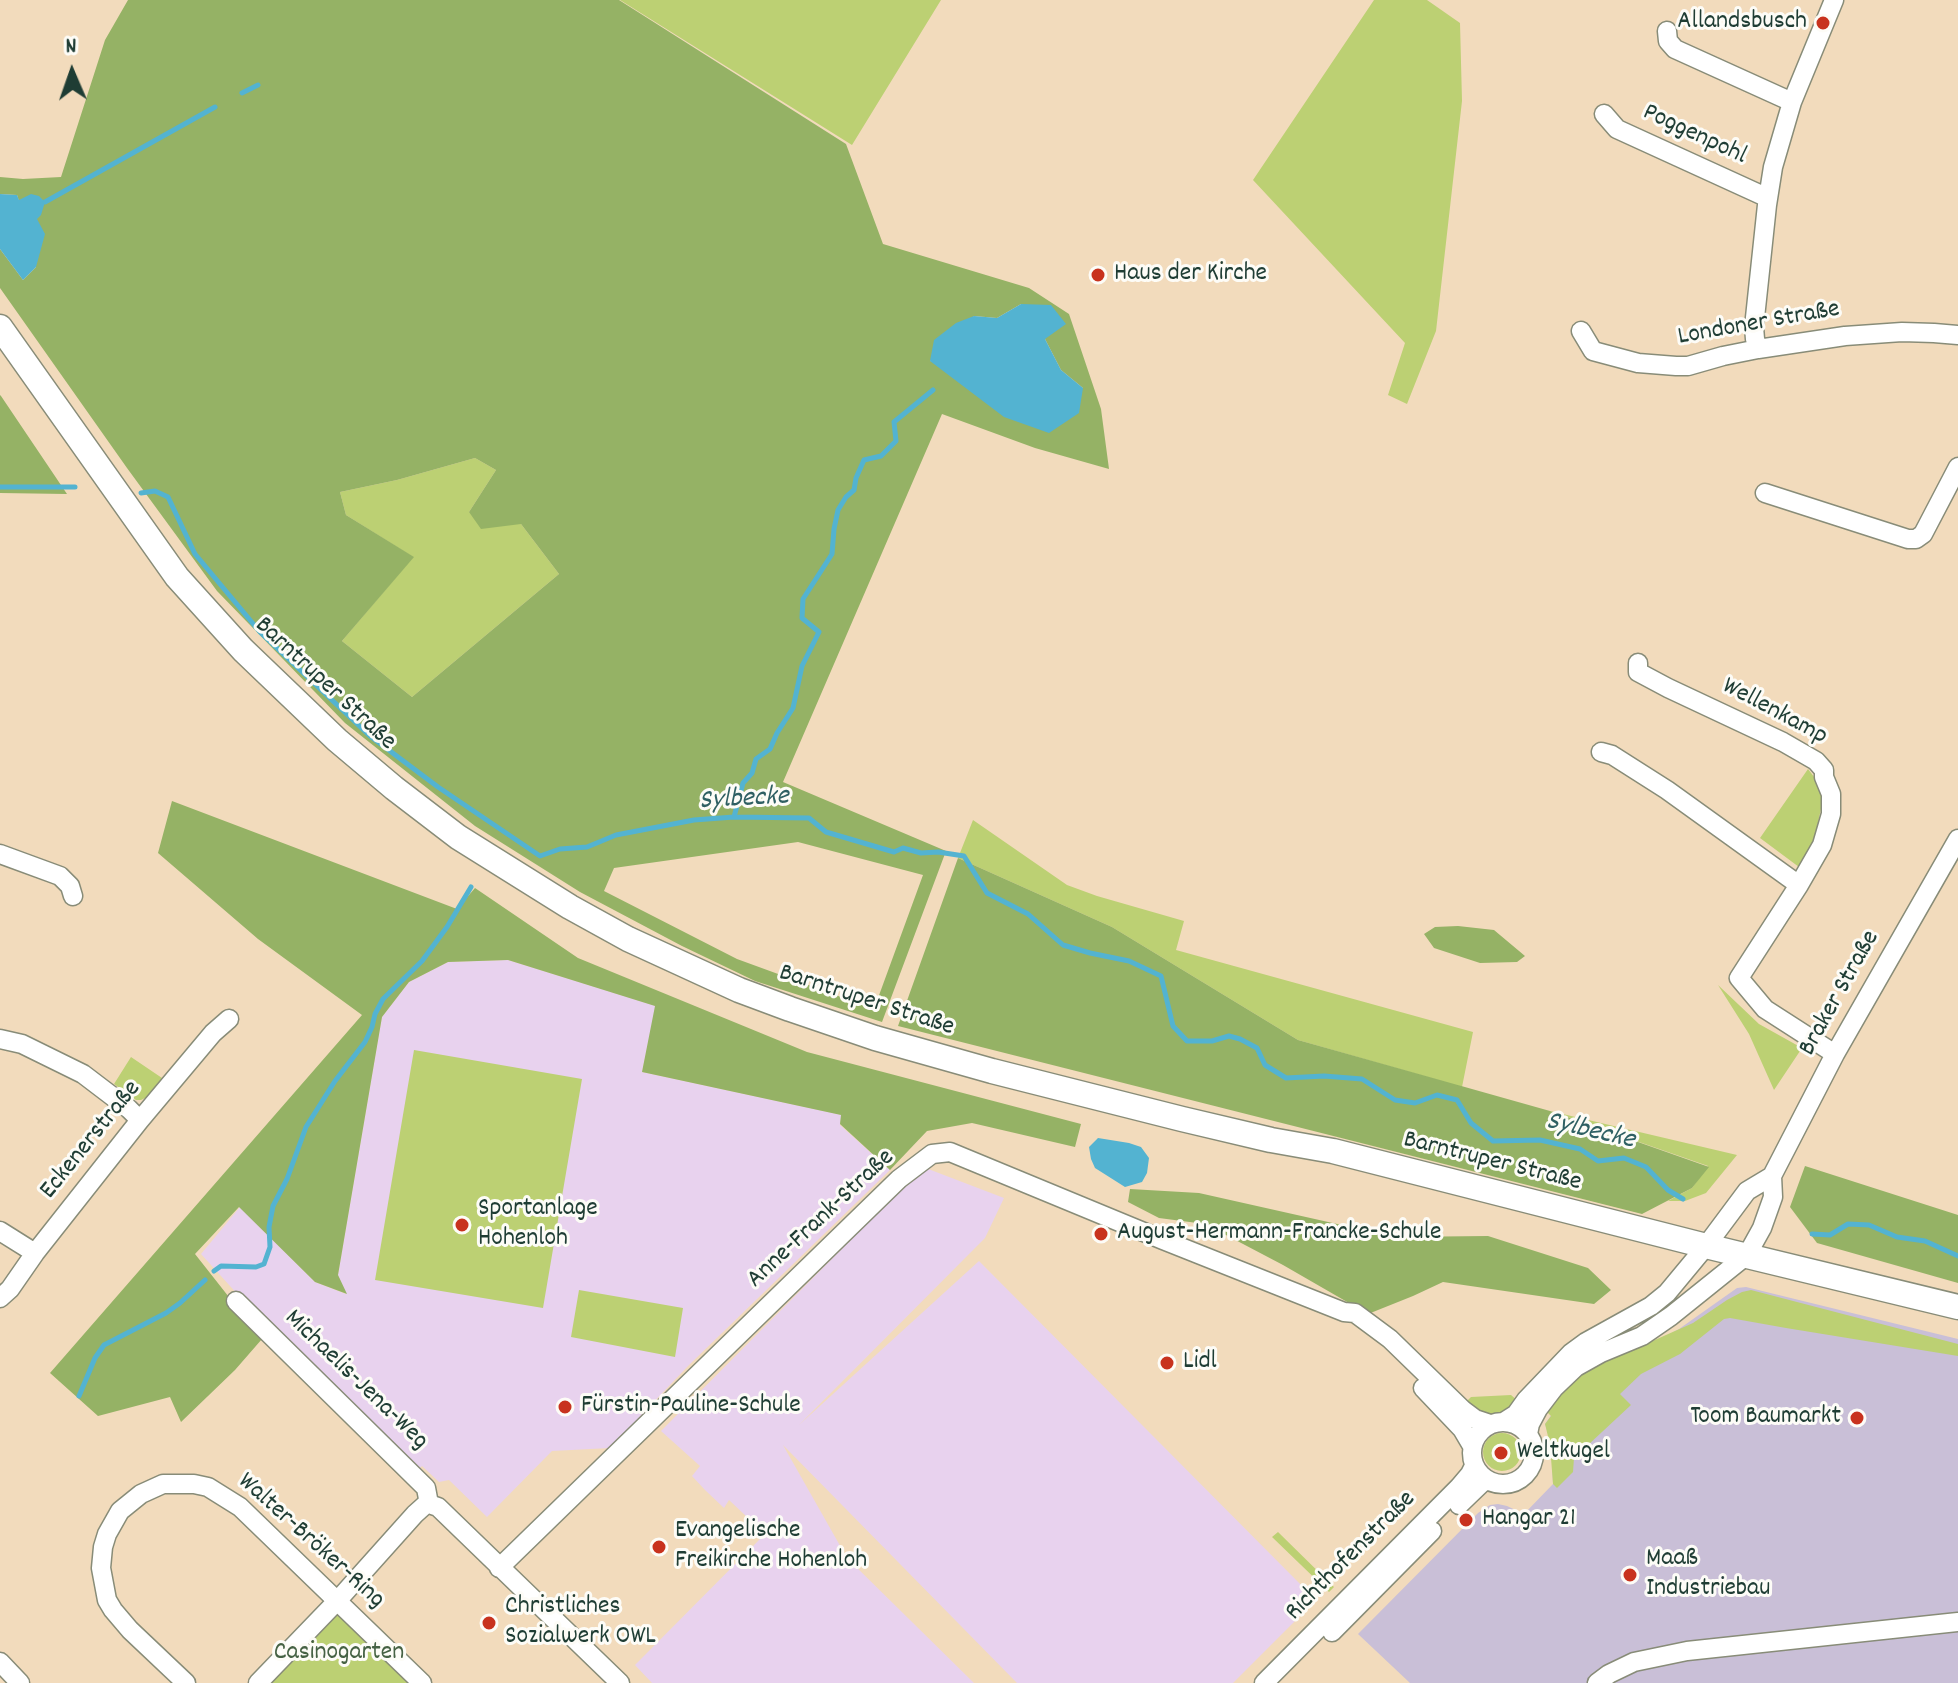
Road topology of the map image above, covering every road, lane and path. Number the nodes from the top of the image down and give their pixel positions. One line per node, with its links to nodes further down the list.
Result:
1 (1834, 0): 3 (street, Poggenpohl)
2 (1667, 31): 3 (street)
3 (1792, 102): 5 (street, Poggenpohl)
4 (1604, 114): 5 (street, Poggenpohl)
5 (1768, 198): 9 (street, Poggenpohl)
6 (0, 327): 24 (main road, Barntruper Straße)
7 (1581, 331): 9 (street, Londoner Straße)
8 (1958, 335): 9 (street, Londoner Straße)
9 (1758, 349)
10 (1958, 467): 11 (street)
11 (1765, 493)
12 (1638, 663): 16 (street, Wellenkamp)
13 (1601, 752): 16 (street)
14 (1958, 839): 20 (street, Braker Straße)
15 (0, 854): 17 (street)
16 (1799, 885): 20 (street, Wellenkamp)
17 (73, 896)
18 (229, 1019): 21 (street, Eckenerstraße)
19 (0, 1039): 21 (street)
20 (1835, 1054): 22 (street, Braker Straße)
21 (140, 1120): 25 (street, Eckenerstraße)
22 (1772, 1176): 24 (street, Braker Straße); 26 (street, Braker Straße)
23 (0, 1231): 25 (street)
24 (1706, 1246): 26 (main road, Barntruper Straße); 31 (street)
25 (35, 1253): 27 (street, Eckenerstraße)
26 (1747, 1255): 29 (main road, Barntruper Straße); 32 (street)
27 (0, 1298)
28 (236, 1301): 35 (street, Michaelis-Jena-Weg)
29 (1958, 1307)
30 (1344, 1312): 31 (street, Anne-Frank-Straße); 33 (street, Anne-Frank-Straße); 36 (street, Anne-Frank-Straße)
31 (1498, 1422): 32 (street); 33 (street)
32 (1528, 1434): 34 (street)
33 (1472, 1446): 34 (street)
34 (1480, 1472): 46 (street, Richthofenstraße); 47 (street, Richthofenstraße)
35 (429, 1504): 36 (street, Michaelis-Jena-Weg); 37 (street)
36 (499, 1568): 45 (street, Michaelis-Jena-Weg)
37 (338, 1600): 42 (street, Walter-Bröker-Ring); 43 (street); 44 (street, Walter-Bröker-Ring)
38 (1958, 1622): 39 (street)
39 (1657, 1658): 48 (street); 49 (street)
40 (0, 1662): 41 (street)
41 (20, 1683)
42 (186, 1683)
43 (258, 1683)
44 (422, 1683)
45 (620, 1683)
46 (1264, 1683)
47 (1281, 1683)
48 (1597, 1683)
49 (1619, 1683)

